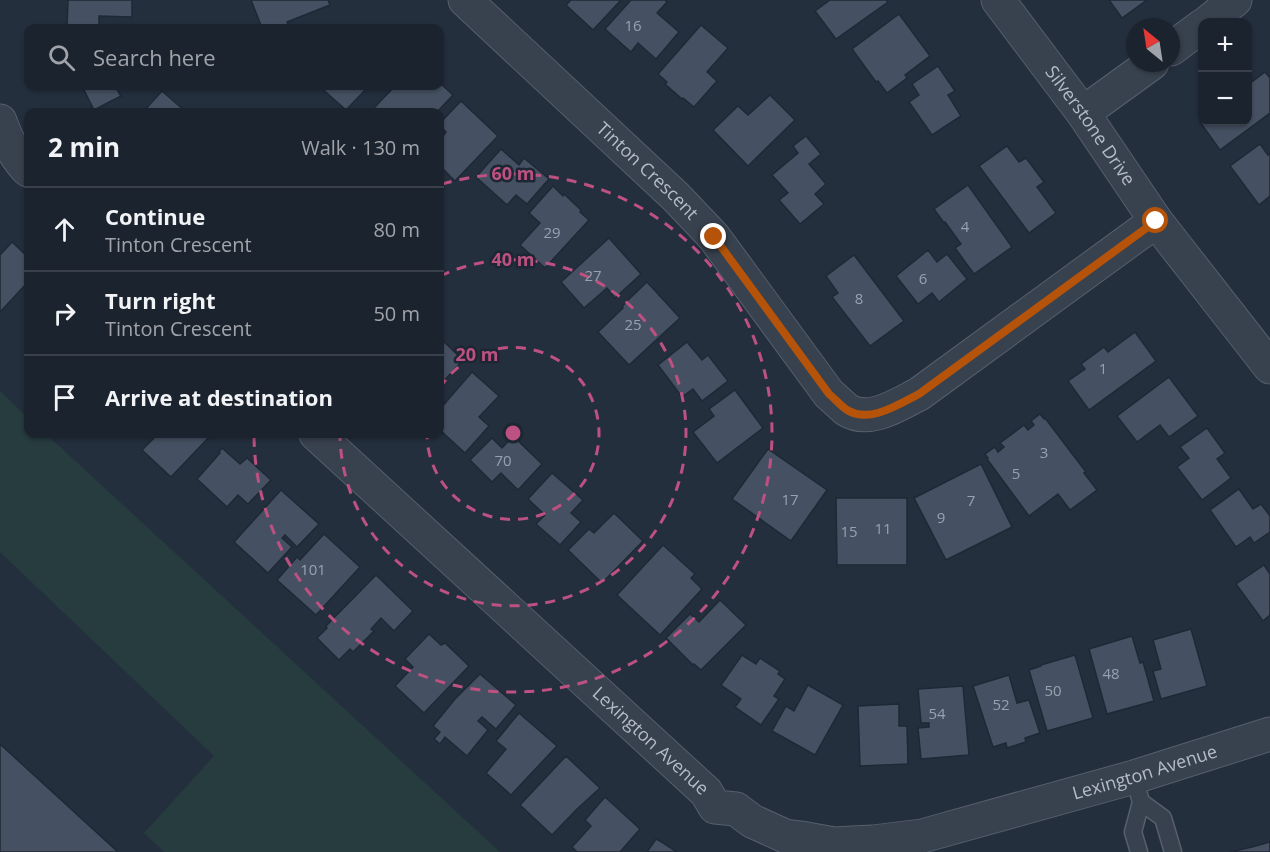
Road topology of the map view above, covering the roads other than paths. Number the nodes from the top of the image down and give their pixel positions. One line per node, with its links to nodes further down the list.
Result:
1 (465, 0): 11 (street, Tinton Crescent)
2 (998, 0): 8 (street, Silverstone Drive)
3 (1235, 0): 4 (street)
4 (1213, 18)
5 (1198, 30): 6 (street)
6 (1180, 43)
7 (1140, 72): 8 (street)
8 (1083, 113): 11 (street, Silverstone Drive)
9 (0, 121): 10 (street)
10 (24, 166)
11 (1156, 221): 12 (street, Silverstone Drive)
12 (1270, 367)
13 (320, 438): 15 (street, Lexington Avenue)
14 (1270, 734): 15 (street, Lexington Avenue)
15 (1137, 790): 16 (lane); 17 (lane)
16 (1139, 852)
17 (1173, 852)

